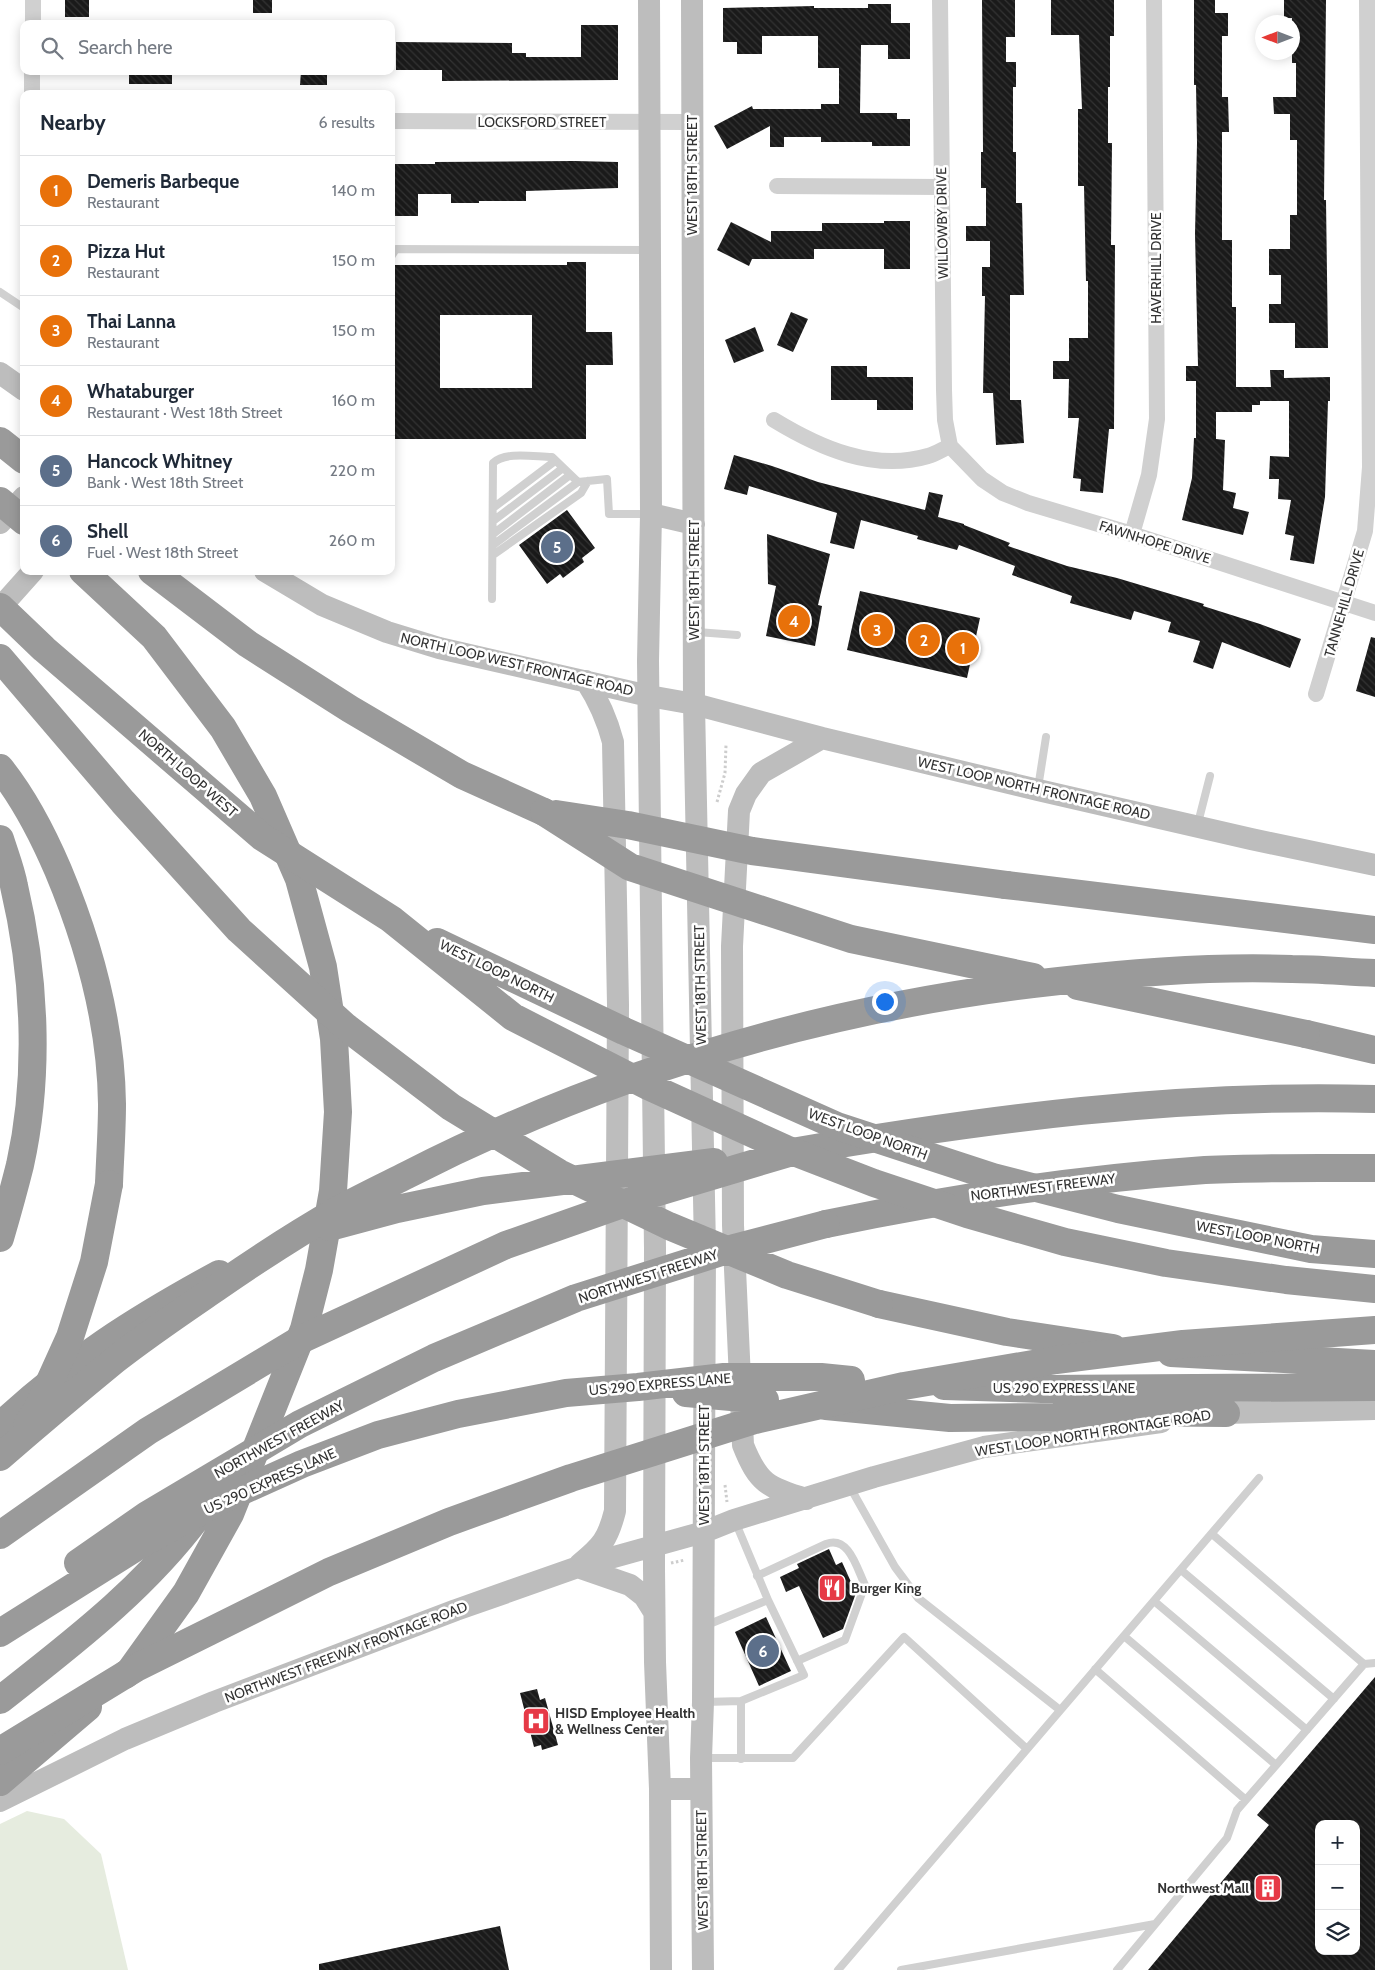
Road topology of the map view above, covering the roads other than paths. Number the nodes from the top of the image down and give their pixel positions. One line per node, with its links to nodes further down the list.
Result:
1 (33, 0): 7 (street)
2 (649, 0): 12 (main road)
3 (692, 0): 11 (main road, WEST 18TH STREET)
4 (940, 0): 14 (street, WILLOWBY DRIVE)
5 (1154, 0): 37 (street, HAVERHILL DRIVE)
6 (1367, 0): 45 (street, TANNEHILL DRIVE)
7 (33, 20)
8 (32, 75): 9 (street)
9 (32, 90)
10 (395, 121): 12 (street, LOCKSFORD STREET)
11 (692, 122): 12 (street, LOCKSFORD STREET); 35 (main road, WEST 18TH STREET)
12 (650, 123): 15 (main road)
13 (777, 186): 14 (street)
14 (942, 187): 22 (street, WILLOWBY DRIVE)
15 (651, 250): 16 (lane); 31 (main road)
16 (395, 251)
17 (0, 292): 18 (lane)
18 (20, 305)
19 (0, 374): 20 (main road)
20 (20, 387)
21 (774, 420): 22 (street)
22 (950, 446): 37 (street, FAWNHOPE DRIVE)
23 (555, 461): 24 (lane); 30 (lane); 30 (lane)
24 (563, 468): 25 (lane); 33 (lane)
25 (570, 475): 27 (lane); 36 (lane)
26 (588, 481): 27 (lane); 31 (lane); 39 (lane)
27 (578, 482): 38 (lane)
28 (0, 501): 32 (highway, bridge)
29 (20, 501): 34 (main road)
30 (493, 508): 33 (lane)
31 (651, 514): 35 (main road); 53 (main road)
32 (20, 518)
33 (493, 521): 36 (lane)
34 (0, 523)
35 (694, 524): 48 (main road, WEST 18TH STREET)
36 (493, 534): 38 (lane)
37 (1132, 534): 45 (street, FAWNHOPE DRIVE)
38 (493, 545): 39 (lane)
39 (493, 555): 44 (lane)
40 (29, 575): 46 (main road)
41 (87, 575): 78 (highway)
42 (157, 575): 60 (highway)
43 (272, 575): 51 (main road, NORTH LOOP WEST FRONTAGE ROAD)
44 (492, 599)
45 (1344, 603): 47 (street, FAWNHOPE DRIVE); 52 (street, TANNEHILL DRIVE)
46 (0, 608): 64 (highway, NORTH LOOP WEST, bridge)
47 (1375, 613)
48 (694, 631): 49 (lane); 54 (main road, WEST 18TH STREET)
49 (737, 635)
50 (0, 658): 75 (highway, bridge)
51 (586, 681): 53 (main road, NORTH LOOP WEST FRONTAGE ROAD); 92 (main road)
52 (1316, 694)
53 (649, 696): 54 (main road, NORTH LOOP WEST FRONTAGE ROAD); 91 (main road)
54 (694, 704): 56 (main road, WEST LOOP NORTH FRONTAGE ROAD); 88 (main road, WEST 18TH STREET)
55 (1046, 737): 59 (lane)
56 (822, 738): 59 (main road, WEST LOOP NORTH FRONTAGE ROAD); 86 (main road)
57 (0, 768): 83 (highway, bridge)
58 (1210, 776): 61 (lane)
59 (1038, 790): 61 (main road, WEST LOOP NORTH FRONTAGE ROAD)
60 (544, 812): 65 (highway, bridge); 67 (highway, bridge)
61 (1197, 825): 63 (main road, WEST LOOP NORTH FRONTAGE ROAD)
62 (0, 839): 71 (highway)
63 (1375, 865)
64 (391, 919): 72 (highway, WEST LOOP NORTH, bridge); 73 (highway, bridge)
65 (1375, 930)
66 (1375, 973): 82 (highway, bridge)
67 (1375, 1050)
68 (1375, 1099): 69 (highway)
69 (792, 1152): 81 (highway, bridge); 90 (highway, bridge)
70 (1375, 1168): 98 (highway, NORTHWEST FREEWAY, bridge)
71 (0, 1238)
72 (1375, 1254)
73 (1375, 1289)
74 (1375, 1330): 113 (highway, bridge)
75 (1375, 1364)
76 (638, 1387): 77 (highway, US 290 EXPRESS LANE, bridge); 80 (highway, bridge); 100 (highway, US 290 EXPRESS LANE, bridge)
77 (1375, 1388)
78 (278, 1394): 107 (highway); 117 (highway)
79 (1375, 1409): 80 (main road, WEST LOOP NORTH FRONTAGE ROAD)
80 (1226, 1413): 85 (main road, WEST LOOP NORTH FRONTAGE ROAD)
81 (0, 1426)
82 (0, 1457)
83 (0, 1465)
84 (1259, 1478): 89 (lane)
85 (849, 1485): 86 (main road, WEST LOOP NORTH FRONTAGE ROAD); 110 (lane)
86 (806, 1499): 87 (main road, WEST LOOP NORTH FRONTAGE ROAD)
87 (734, 1520): 88 (main road, WEST LOOP NORTH FRONTAGE ROAD); 94 (lane)
88 (704, 1532): 91 (main road, NORTHWEST FREEWAY FRONTAGE ROAD); 99 (main road, WEST 18TH STREET)
89 (1212, 1534): 93 (lane); 103 (lane)
90 (0, 1535)
91 (654, 1546): 92 (main road, NORTHWEST FREEWAY FRONTAGE ROAD); 97 (main road)
92 (578, 1567): 97 (main road); 121 (main road, NORTHWEST FREEWAY FRONTAGE ROAD)
93 (1181, 1570): 96 (lane); 106 (lane)
94 (757, 1576): 95 (lane); 102 (lane)
95 (768, 1600): 99 (lane); 102 (lane)
96 (1154, 1601): 101 (lane); 111 (lane)
97 (654, 1612): 118 (main road)
98 (0, 1621)
99 (703, 1627): 109 (main road, WEST 18TH STREET)
100 (0, 1634)
101 (1124, 1636): 105 (lane); 116 (lane)
102 (797, 1661): 108 (lane)
103 (1364, 1664): 104 (lane); 106 (lane)
104 (1375, 1664)
105 (1095, 1670): 110 (lane); 120 (lane)
106 (1334, 1699): 111 (lane)
107 (0, 1700)
108 (741, 1701): 109 (lane); 115 (lane)
109 (703, 1702): 114 (main road, WEST 18TH STREET)
110 (1060, 1710): 112 (lane)
111 (1307, 1730): 116 (lane)
112 (1027, 1749): 115 (lane); 125 (lane)
113 (0, 1751)
114 (701, 1758): 115 (lane); 119 (main road, WEST 18TH STREET)
115 (741, 1759)
116 (1276, 1765): 120 (lane)
117 (0, 1782)
118 (660, 1789): 119 (main road); 123 (main road)
119 (701, 1789): 124 (main road, WEST 18TH STREET)
120 (1246, 1800): 122 (lane)
121 (0, 1801)
122 (1155, 1924): 126 (lane); 127 (lane)
123 (661, 1970)
124 (703, 1970)
125 (838, 1970)
126 (902, 1970)
127 (1117, 1970)

